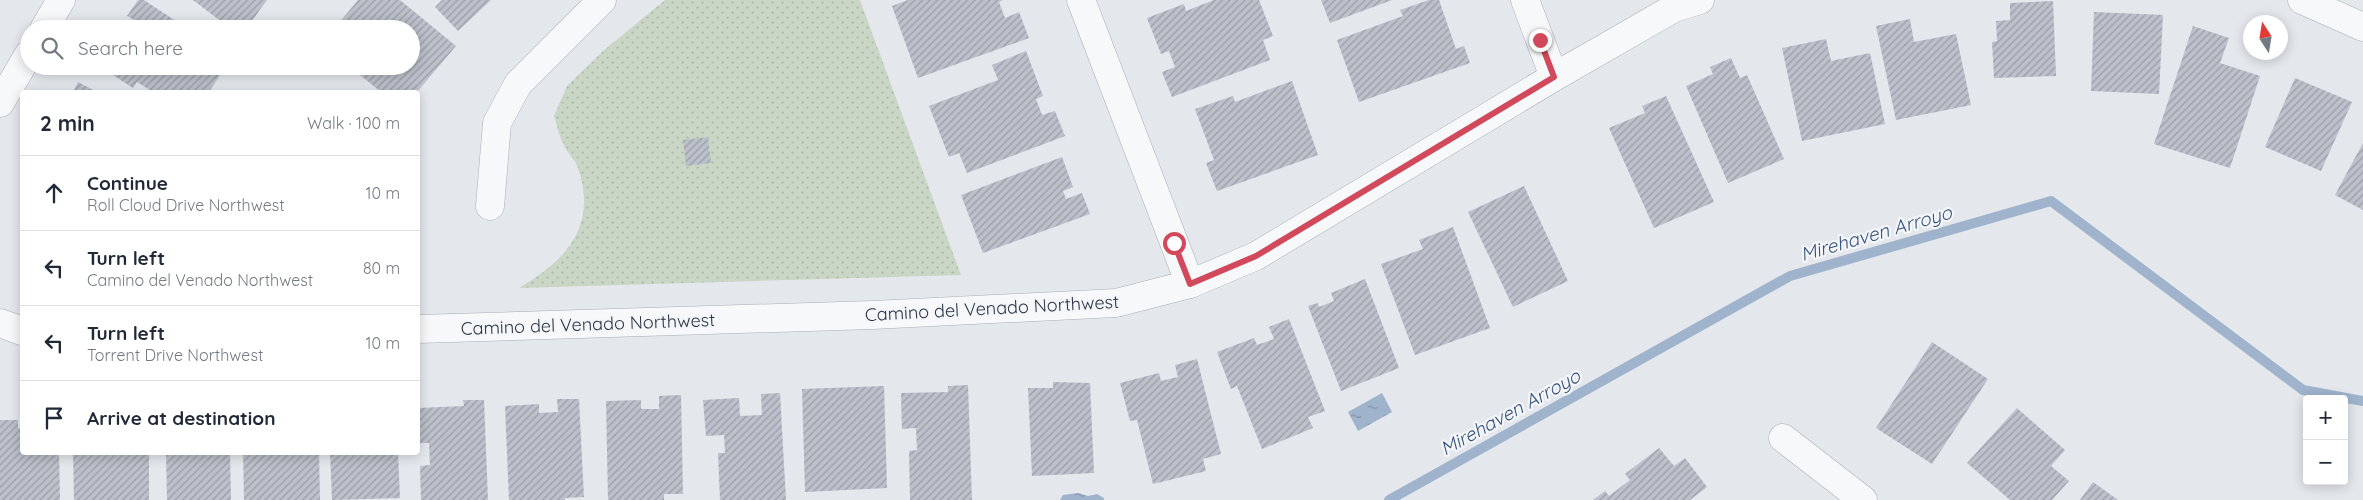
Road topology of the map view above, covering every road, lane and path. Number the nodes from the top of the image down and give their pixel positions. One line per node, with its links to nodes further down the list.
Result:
1 (62, 0): 7 (street)
2 (1081, 0): 13 (street)
3 (1525, 0): 10 (street)
4 (1700, 0): 10 (street, Camino del Venado Northwest)
5 (2302, 0): 8 (street)
6 (599, 1): 12 (street)
7 (50, 20)
8 (2363, 27)
9 (20, 69): 11 (street)
10 (1554, 77): 13 (street, Camino del Venado Northwest)
11 (0, 103)
12 (490, 206)
13 (1190, 284): 15 (street, Camino del Venado Northwest)
14 (0, 323): 16 (street)
15 (420, 329)
16 (20, 330)
17 (1782, 438): 18 (street)
18 (1863, 500)

